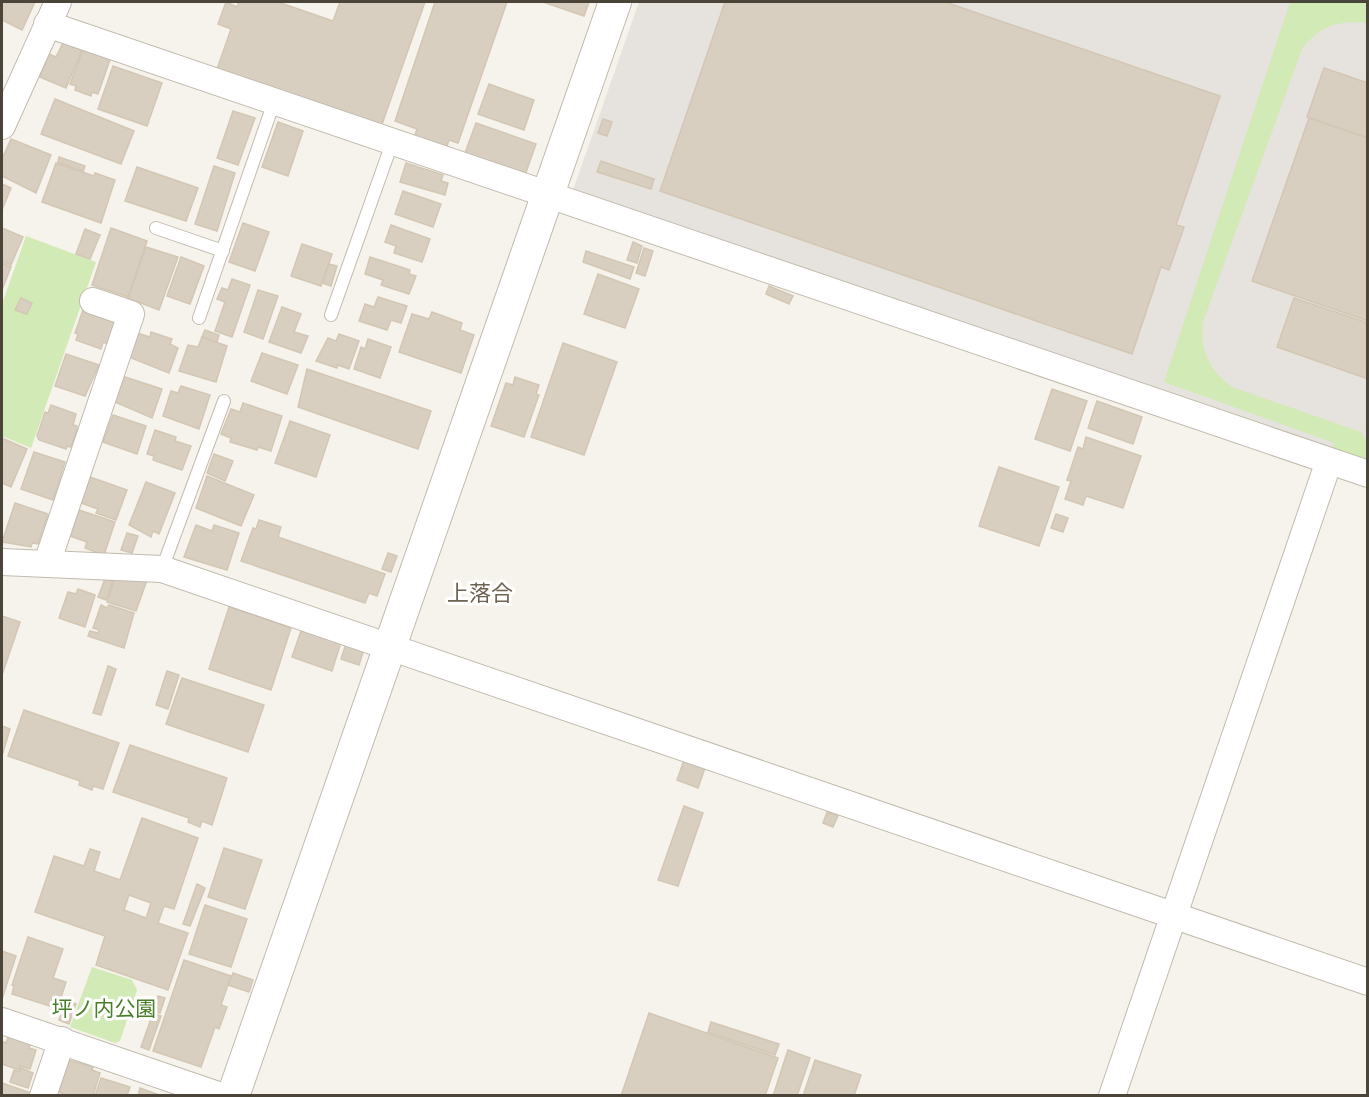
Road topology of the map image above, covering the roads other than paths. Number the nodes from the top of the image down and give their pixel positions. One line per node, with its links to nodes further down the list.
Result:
1 (615, 2): 6 (street)
2 (52, 13): 3 (street); 4 (street)
3 (274, 102): 5 (street); 8 (lane)
4 (2, 126)
5 (392, 143): 6 (street); 10 (lane)
6 (547, 197): 13 (street); 18 (street)
7 (156, 228): 8 (lane)
8 (223, 250): 11 (lane)
9 (93, 302): 16 (street)
10 (331, 315)
11 (199, 318)
12 (224, 401): 17 (lane)
13 (1329, 461): 14 (street); 19 (street)
14 (1368, 474)
15 (2, 562): 16 (street)
16 (47, 563): 17 (street)
17 (162, 569): 18 (street)
18 (390, 645): 19 (street); 25 (street)
19 (1174, 915): 20 (street); 26 (street)
20 (1368, 982)
21 (2, 1021): 22 (street)
22 (62, 1040): 23 (street); 24 (street)
23 (43, 1095)
24 (221, 1095)
25 (233, 1095)
26 (1112, 1095)

